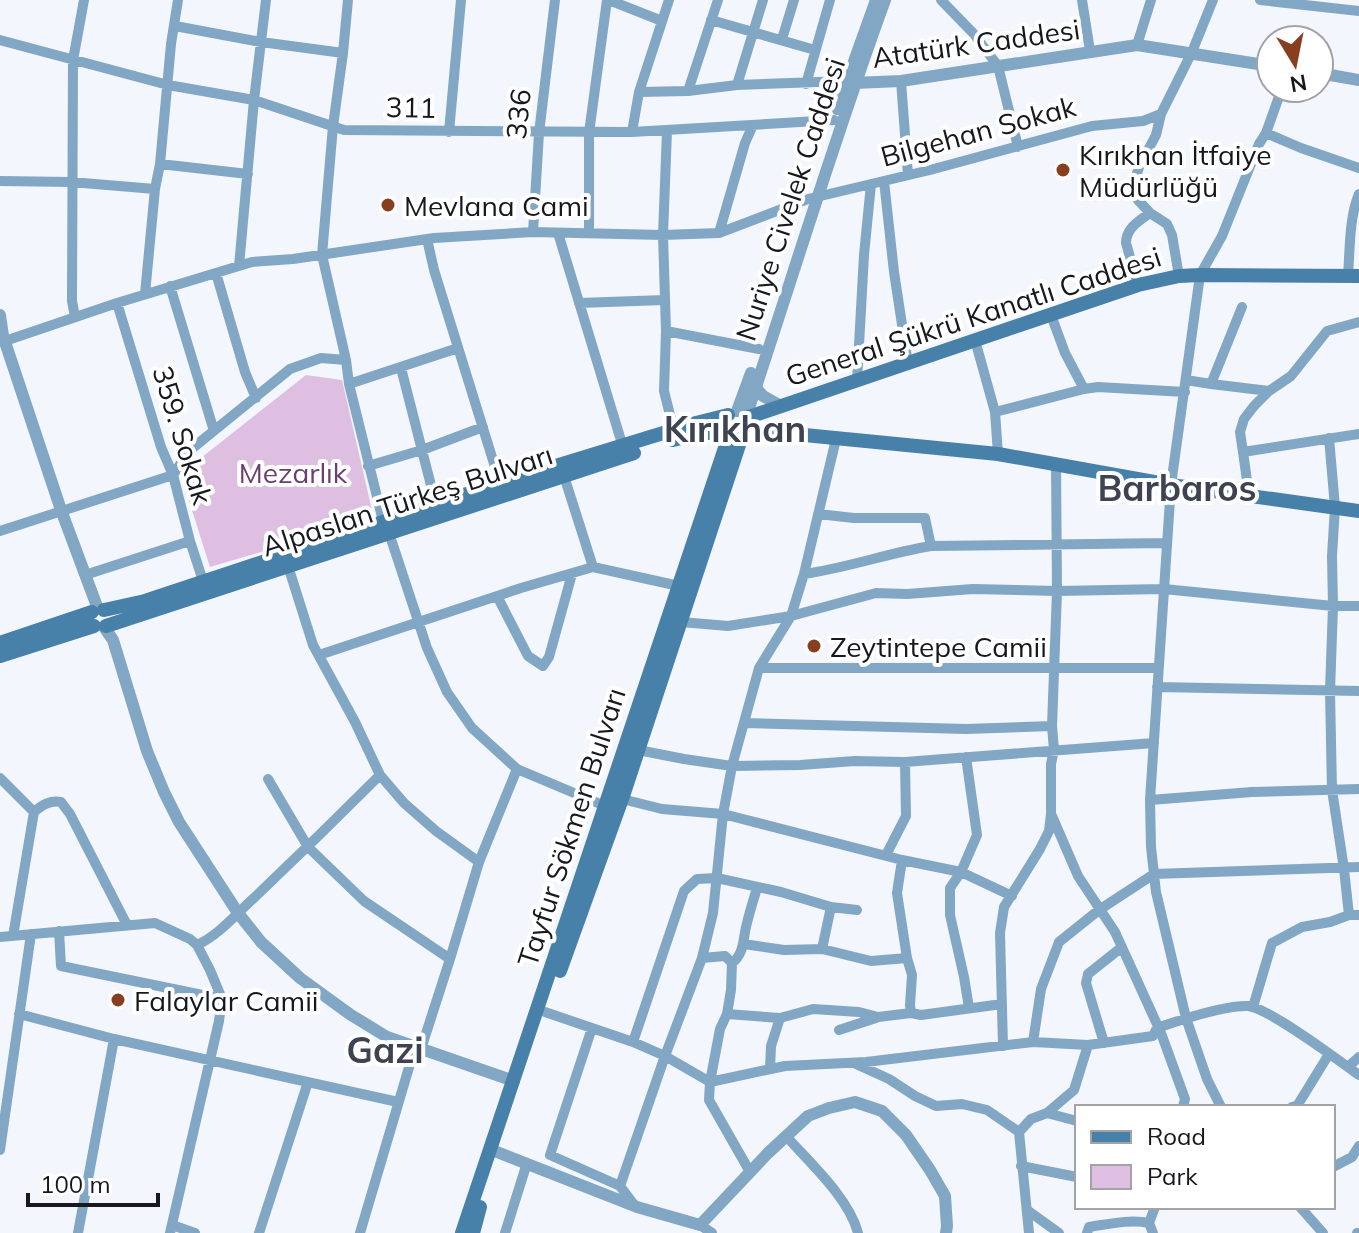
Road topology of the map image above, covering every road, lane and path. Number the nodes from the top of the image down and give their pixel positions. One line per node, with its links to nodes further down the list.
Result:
1 (84, 0): 33 (street)
2 (178, 0): 23 (street)
3 (266, 0): 27 (street)
4 (348, 0): 32 (street)
5 (461, 0): 52 (street)
6 (555, 0): 54 (street, 336)
7 (608, 0): 22 (street); 55 (street)
8 (669, 0): 22 (street)
9 (718, 0): 21 (street)
10 (763, 0): 24 (street)
11 (794, 0): 25 (street)
12 (830, 0): 29 (street)
13 (876, 0): 39 (street, Nuriye Civelek Caddesi)
14 (885, 0): 39 (street, Nuriye Civelek Caddesi)
15 (942, 0): 35 (street)
16 (1082, 0): 30 (street)
17 (1151, 0): 28 (street)
18 (1213, 0): 31 (street)
19 (1260, 0): 20 (street)
20 (1359, 11)
21 (711, 20): 24 (street); 43 (street)
22 (662, 21): 44 (street)
23 (175, 26): 27 (street); 41 (street)
24 (753, 32): 25 (street); 42 (street)
25 (782, 39): 29 (street)
26 (0, 40): 33 (street, 311)
27 (261, 42): 32 (street); 45 (street)
28 (1137, 45): 30 (street, Atatürk Caddesi); 31 (street, Atatürk Caddesi)
29 (815, 50): 40 (street)
30 (1090, 51): 35 (street, Atatürk Caddesi)
31 (1192, 52): 34 (street, Atatürk Caddesi); 47 (street)
32 (343, 53): 50 (street)
33 (73, 60): 41 (street, 311); 64 (street)
34 (1255, 63)
35 (998, 66): 38 (street, Atatürk Caddesi); 57 (street)
36 (1335, 76): 37 (street)
37 (1359, 80)
38 (901, 81): 39 (street, Atatürk Caddesi); 61 (street)
39 (850, 82): 40 (street, Atatürk Caddesi); 48 (street, Nuriye Civelek Caddesi); 68 (street, Nuriye Civelek Caddesi)
40 (806, 84): 42 (street, Atatürk Caddesi)
41 (168, 85): 45 (street, 311); 58 (street)
42 (737, 85): 43 (street, Atatürk Caddesi)
43 (688, 91): 44 (street, Atatürk Caddesi)
44 (639, 92): 53 (street)
45 (254, 100): 50 (street, 311); 60 (street)
46 (1276, 104): 56 (street)
47 (1161, 114): 57 (street, Bilgehan Sokak); 69 (street)
48 (834, 120): 49 (street, 311); 68 (street, Nuriye Civelek Caddesi)
49 (753, 125): 51 (street, 311); 73 (street)
50 (333, 126): 52 (street, 311); 76 (street)
51 (667, 131): 53 (street, 311); 74 (street)
52 (449, 132): 54 (street, 311)
53 (632, 132): 55 (street, 311)
54 (539, 133): 55 (street, 311); 70 (street, 336)
55 (589, 133): 72 (street)
56 (1266, 133): 59 (street); 79 (street)
57 (1018, 147): 61 (street, Bilgehan Sokak)
58 (160, 164): 60 (street); 66 (street)
59 (1359, 168)
60 (248, 174): 77 (street)
61 (908, 175): 63 (street, Bilgehan Sokak)
62 (0, 181): 64 (street)
63 (884, 181): 65 (street, Bilgehan Sokak); 99 (street)
64 (71, 182): 66 (street); 91 (street)
65 (871, 184): 68 (street, Bilgehan Sokak); 101 (street)
66 (155, 189): 84 (street)
67 (1359, 194): 81 (street)
68 (812, 198): 73 (street, Bilgehan Sokak); 97 (street, Nuriye Civelek Caddesi); 105 (street, Nuriye Civelek Caddesi)
69 (1150, 213): 80 (street); 82 (street)
70 (533, 232): 71 (street, Bilgehan Sokak); 75 (street, Bilgehan Sokak)
71 (558, 233): 72 (street, Bilgehan Sokak); 87 (street)
72 (589, 233): 74 (street, Bilgehan Sokak)
73 (719, 233): 74 (street, Bilgehan Sokak)
74 (663, 235): 85 (street)
75 (427, 239): 76 (street, Bilgehan Sokak); 96 (street)
76 (322, 255): 77 (street, Bilgehan Sokak); 98 (street)
77 (239, 266): 78 (street, Bilgehan Sokak)
78 (216, 273): 83 (street, Bilgehan Sokak); 108 (street)
79 (1200, 275): 80 (main road, General Şükrü Kanatlı Caddesi); 81 (main road, General Şükrü Kanatlı Caddesi); 104 (street)
80 (1179, 276): 82 (main road, General Şükrü Kanatlı Caddesi)
81 (1354, 276)
82 (1138, 285): 90 (main road, General Şükrü Kanatlı Caddesi)
83 (170, 286): 84 (street, Bilgehan Sokak); 113 (street)
84 (145, 294): 86 (street, Bilgehan Sokak)
85 (664, 300): 87 (street); 93 (street)
86 (117, 303): 91 (street, Bilgehan Sokak); 125 (street, 359. Sokak)
87 (579, 303): 119 (street)
88 (1242, 307): 103 (street)
89 (0, 315): 94 (street)
90 (1051, 315): 95 (main road, General Şükrü Kanatlı Caddesi); 106 (street)
91 (75, 317): 94 (street, Bilgehan Sokak)
92 (1359, 322): 107 (street)
93 (666, 331): 97 (street); 114 (street)
94 (2, 339): 132 (street)
95 (975, 340): 99 (main road, General Şükrü Kanatlı Caddesi); 110 (street)
96 (458, 348): 100 (street); 112 (street)
97 (759, 349): 111 (street, Nuriye Civelek Caddesi)
98 (346, 360): 102 (street); 108 (street)
99 (908, 364): 101 (main road, General Şükrü Kanatlı Caddesi)
100 (401, 368): 102 (street); 120 (street)
101 (857, 381): 109 (main road, General Şükrü Kanatlı Caddesi)
102 (349, 384): 124 (street)
103 (1211, 384): 104 (street); 107 (street)
104 (1186, 386): 106 (street); 128 (street)
105 (755, 387): 109 (street); 111 (street, Nuriye Civelek Caddesi)
106 (1084, 389): 110 (street)
107 (1269, 391): 121 (street)
108 (256, 398): 113 (street)
109 (779, 405): 111 (main road, General Şükrü Kanatlı Caddesi)
110 (995, 412): 122 (street)
111 (740, 414): 114 (main road, Alpaslan Türkeş Bulvarı); 116 (main road, Nuriye Civelek Caddesi); 116 (main road, Nuriye Civelek Caddesi)
112 (483, 427): 120 (street); 127 (street)
113 (214, 431): 125 (street)
114 (674, 431): 119 (main road, Alpaslan Türkeş Bulvarı)
115 (1359, 434): 117 (street)
116 (736, 436): 118 (main road, Alpaslan Türkeş Bulvarı); 126 (main road, Alpaslan Türkeş Bulvarı); 147 (main road, Tayfur Sökmen Bulvarı); 156 (main road, Tayfur Sökmen Bulvarı)
117 (1329, 438): 121 (street); 131 (street)
118 (836, 439): 122 (main road, Alpaslan Türkeş Bulvarı); 134 (street)
119 (623, 447): 127 (main road, Alpaslan Türkeş Bulvarı)
120 (422, 450): 124 (street); 130 (street)
121 (1243, 452): 129 (street)
122 (998, 454): 123 (main road, Alpaslan Türkeş Bulvarı)
123 (1056, 463): 128 (main road, Alpaslan Türkeş Bulvarı); 139 (street)
124 (368, 466): 135 (street)
125 (173, 475): 132 (street); 137 (street, 359. Sokak)
126 (564, 476): 135 (main road, Alpaslan Türkeş Bulvarı); 142 (street)
127 (500, 483): 130 (main road, Alpaslan Türkeş Bulvarı)
128 (1171, 485): 129 (main road, Alpaslan Türkeş Bulvarı); 138 (street)
129 (1249, 495): 131 (main road, Alpaslan Türkeş Bulvarı)
130 (436, 505): 135 (main road, Alpaslan Türkeş Bulvarı)
131 (1335, 507): 133 (main road, Alpaslan Türkeş Bulvarı); 151 (street)
132 (61, 510): 136 (street); 145 (street)
133 (1359, 511)
134 (818, 514): 140 (street); 144 (street)
135 (386, 527): 141 (main road, Alpaslan Türkeş Bulvarı); 146 (main road, Alpaslan Türkeş Bulvarı); 155 (street)
136 (0, 531)
137 (190, 541): 145 (street); 146 (street, 359. Sokak)
138 (1166, 543): 139 (street); 148 (street)
139 (1055, 544): 140 (street); 149 (street)
140 (931, 546): 144 (street)
141 (288, 566): 154 (main road, Alpaslan Türkeş Bulvarı); 158 (street)
142 (593, 567): 143 (street); 147 (street)
143 (572, 574): 150 (street); 150 (street)
144 (804, 574): 153 (street)
145 (85, 575): 154 (street)
146 (203, 581): 154 (main road, Alpaslan Türkeş Bulvarı)
147 (679, 586): 182 (main road, Tayfur Sökmen Bulvarı)
148 (1164, 589): 149 (street); 151 (street); 162 (street)
149 (1057, 591): 153 (street); 160 (street)
150 (497, 596): 155 (street)
151 (1333, 606): 152 (street); 164 (street)
152 (1359, 606)
153 (791, 616): 156 (street); 161 (street)
154 (100, 618): 157 (main road, Alpaslan Türkeş Bulvarı); 159 (main road, Alpaslan Türkeş Bulvarı); 200 (street)
155 (418, 622): 158 (street); 174 (street)
156 (681, 622): 169 (main road, Tayfur Sökmen Bulvarı)
157 (0, 643)
158 (319, 655): 175 (street)
159 (0, 656)
160 (1054, 667): 161 (street); 162 (street); 167 (street)
161 (759, 668): 166 (street)
162 (1158, 668): 163 (street)
163 (1157, 687): 164 (street); 168 (street)
164 (1330, 691): 165 (street); 179 (street)
165 (1359, 691)
166 (744, 723): 167 (street); 173 (street)
167 (1052, 726): 170 (street)
168 (1154, 743): 170 (street); 181 (street)
169 (638, 750): 173 (street); 180 (main road, Tayfur Sökmen Bulvarı)
170 (1054, 750): 171 (street); 185 (street)
171 (966, 757): 172 (street); 192 (street)
172 (905, 762): 173 (street); 187 (street)
173 (732, 766): 184 (street)
174 (517, 769): 182 (street); 189 (street)
175 (380, 775): 186 (street); 189 (street)
176 (0, 778): 183 (street)
177 (268, 779): 186 (street)
178 (1359, 789): 179 (street)
179 (1332, 790): 181 (street); 191 (street)
180 (622, 799): 184 (street); 219 (main road, Tayfur Sökmen Bulvarı)
181 (1150, 800): 193 (street)
182 (605, 806): 244 (main road, Tayfur Sökmen Bulvarı)
183 (34, 812): 202 (street); 205 (street)
184 (723, 814): 187 (street); 194 (street)
185 (1051, 814): 196 (street); 199 (street)
186 (308, 847): 200 (street); 213 (street)
187 (886, 855): 188 (street)
188 (902, 860): 192 (street); 212 (street)
189 (479, 862): 213 (street)
190 (1359, 867): 191 (street)
191 (1344, 869): 193 (street); 201 (street)
192 (961, 872): 196 (street); 218 (street)
193 (1154, 874): 199 (street); 225 (street)
194 (717, 878): 195 (street); 211 (street); 230 (street)
195 (757, 888): 197 (street); 207 (street)
196 (1012, 896): 216 (street)
197 (831, 907): 198 (street); 210 (street)
198 (857, 910)
199 (1099, 910): 209 (street); 231 (street)
200 (238, 913): 208 (street); 235 (street)
201 (1354, 915): 217 (street)
202 (127, 925): 203 (street); 208 (street)
203 (59, 931): 204 (street); 215 (street)
204 (31, 934): 205 (street); 221 (street)
205 (13, 936): 206 (street)
206 (0, 937)
207 (744, 944): 210 (street); 214 (street)
208 (197, 945): 215 (street)
209 (1122, 947): 227 (street); 232 (street)
210 (822, 949): 212 (street)
211 (702, 958): 214 (street); 237 (street)
212 (907, 958): 220 (street)
213 (450, 959): 235 (street)
214 (732, 963): 222 (street)
215 (222, 999): 239 (street)
216 (1002, 1004): 218 (street); 234 (street)
217 (1253, 1007): 225 (street); 236 (street)
218 (969, 1008): 220 (street)
219 (545, 1012): 226 (street); 257 (main road, Tayfur Sökmen Bulvarı)
220 (911, 1013): 223 (street)
221 (19, 1014): 229 (street); 256 (street)
222 (727, 1014): 224 (street); 246 (street)
223 (878, 1017): 224 (street); 228 (street)
224 (780, 1018): 242 (street)
225 (1186, 1018): 227 (street); 249 (street)
226 (592, 1028): 230 (street); 263 (street)
227 (1157, 1028): 232 (street); 248 (street)
228 (839, 1030)
229 (114, 1039): 239 (street); 270 (street)
230 (633, 1042): 237 (street)
231 (1033, 1042): 233 (street); 234 (street)
232 (1104, 1043): 233 (street)
233 (1088, 1045): 251 (street)
234 (1003, 1046): 240 (street)
235 (418, 1048): 244 (street); 247 (street)
236 (1329, 1054): 241 (street); 250 (street)
237 (665, 1056): 246 (street); 263 (street)
238 (1359, 1057): 241 (street)
239 (209, 1060): 245 (street); 269 (street)
240 (853, 1063): 242 (street); 253 (street)
241 (1348, 1067): 243 (street)
242 (770, 1069): 246 (street)
243 (1359, 1075)
244 (514, 1081): 274 (main road, Tayfur Sökmen Bulvarı)
245 (308, 1082): 247 (street); 272 (street)
246 (710, 1082): 261 (street)
247 (398, 1102): 273 (street)
248 (1184, 1105)
249 (1220, 1105)
250 (1298, 1105)
251 (1047, 1113): 252 (street); 253 (street)
252 (1075, 1120)
253 (1019, 1132): 259 (street)
254 (786, 1136): 261 (street); 278 (street); 279 (street)
255 (1359, 1146): 260 (street)
256 (0, 1150)
257 (497, 1152): 258 (street); 275 (main road, Tayfur Sökmen Bulvarı)
258 (527, 1163): 264 (street); 276 (street)
259 (1021, 1166): 262 (street); 266 (street)
260 (1335, 1166)
261 (750, 1172): 267 (street)
262 (1075, 1177)
263 (620, 1186): 264 (street)
264 (635, 1206): 267 (street)
265 (1302, 1209): 283 (street)
266 (1027, 1210): 280 (street); 281 (street)
267 (700, 1225): 277 (street)
268 (1151, 1228): 282 (street)
269 (171, 1229): 271 (street)
270 (78, 1233)
271 (195, 1233)
272 (259, 1233)
273 (360, 1233)
274 (462, 1233)
275 (473, 1233)
276 (505, 1233)
277 (712, 1233)
278 (858, 1233)
279 (946, 1233)
280 (1029, 1233)
281 (1059, 1233)
282 (1087, 1233)
283 (1323, 1233)

